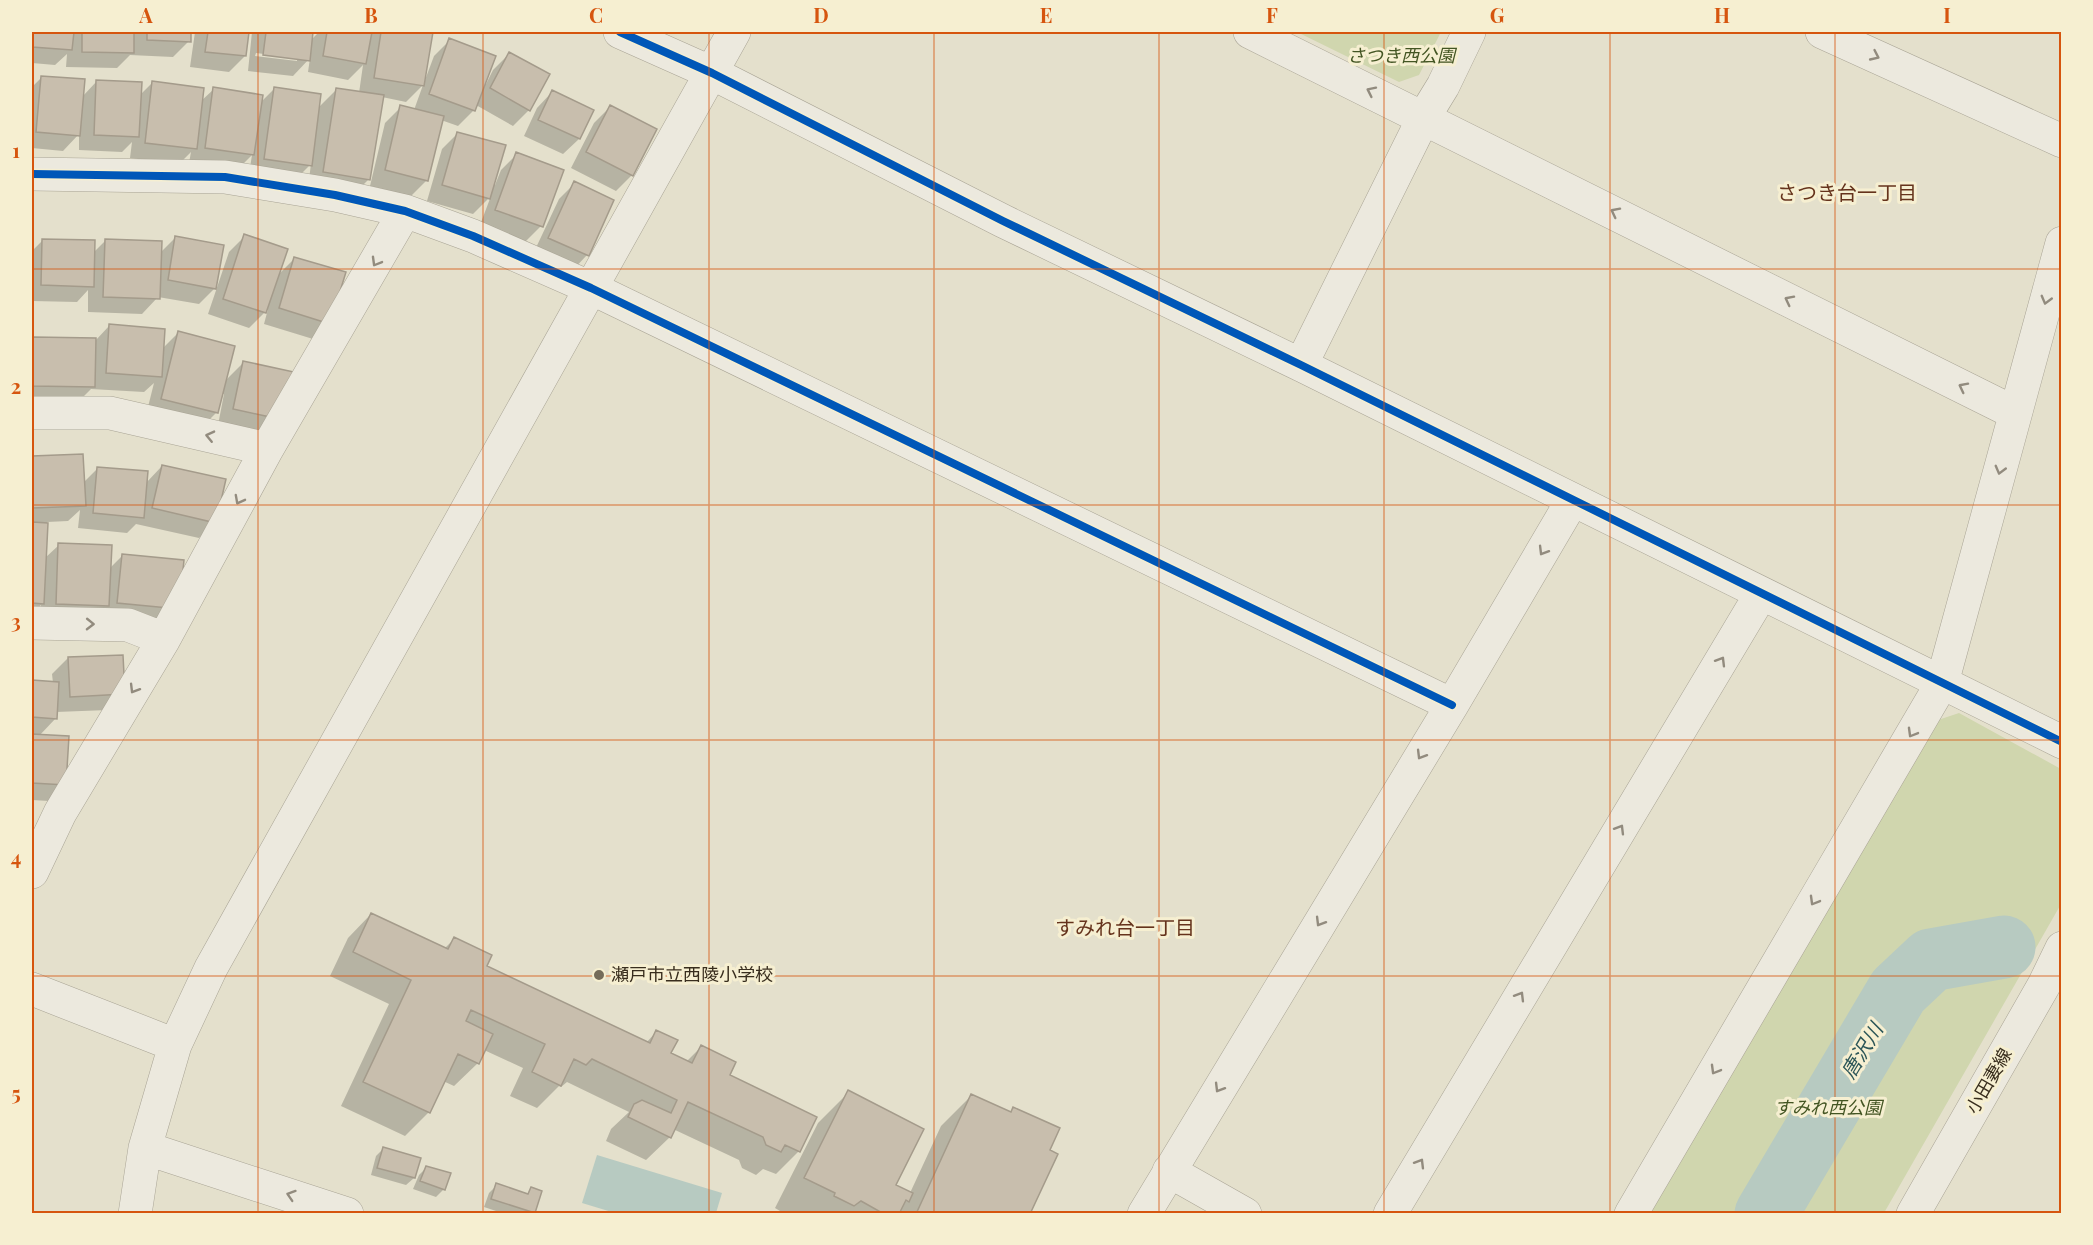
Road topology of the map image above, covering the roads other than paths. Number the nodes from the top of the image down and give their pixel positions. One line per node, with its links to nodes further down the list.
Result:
1 (620, 32): 6 (street)
2 (734, 32): 6 (street)
3 (1250, 32): 7 (street, one-way to 3)
4 (1469, 32): 7 (street)
5 (1822, 32): 8 (street, one-way to 8)
6 (712, 73): 12 (street); 13 (street)
7 (1424, 117): 13 (street); 15 (street, one-way to 7)
8 (2061, 141)
9 (32, 174): 10 (street)
10 (405, 211): 12 (street); 16 (street, one-way to 16)
11 (2061, 243): 15 (street, one-way to 15)
12 (591, 288): 22 (street); 28 (street)
13 (1301, 365): 17 (street)
14 (32, 413): 16 (street, one-way to 14)
15 (2015, 413): 21 (street, one-way to 21)
16 (267, 449): 20 (street, one-way to 20)
17 (1572, 501): 18 (street); 22 (street, one-way to 22)
18 (1761, 594): 21 (street); 35 (street, one-way to 18)
19 (32, 623): 20 (street, one-way to 20)
20 (164, 639): 24 (street, one-way to 24)
21 (1942, 683): 23 (street); 36 (street, one-way to 36)
22 (1452, 705): 30 (street, one-way to 30)
23 (2061, 742)
24 (46, 811): 25 (street)
25 (32, 872)
26 (2061, 948): 37 (street, 小田妻線)
27 (32, 989): 28 (street)
28 (175, 1046): 29 (street)
29 (145, 1148): 31 (street); 32 (street, one-way to 29)
30 (1169, 1171): 33 (street); 34 (street)
31 (135, 1214)
32 (347, 1214)
33 (1143, 1214)
34 (1245, 1214)
35 (1390, 1214)
36 (1631, 1214)
37 (1913, 1214)

